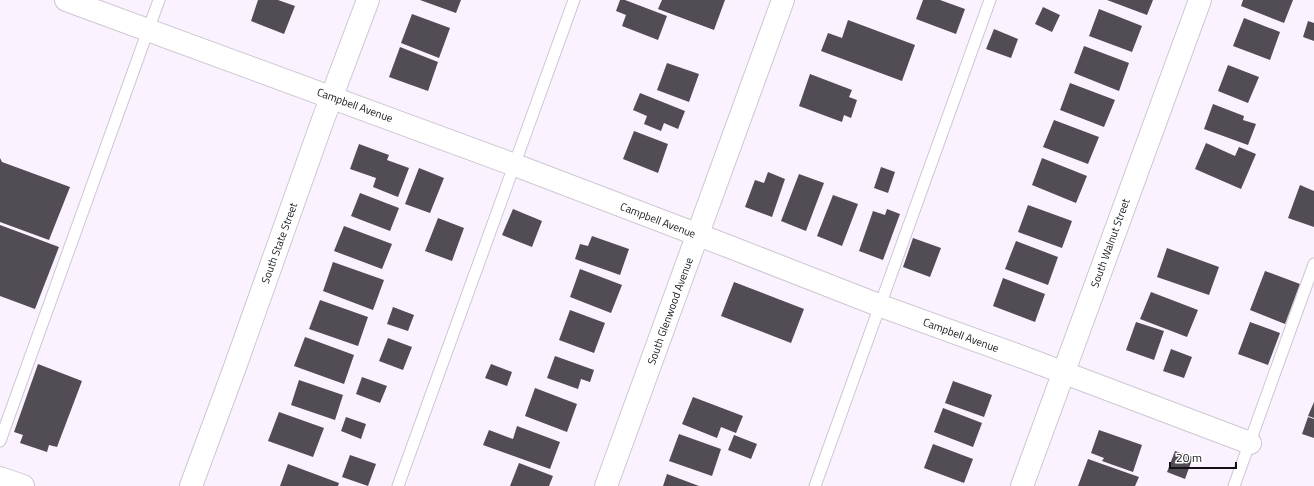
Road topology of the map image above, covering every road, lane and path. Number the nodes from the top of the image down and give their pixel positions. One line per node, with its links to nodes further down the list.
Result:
1 (66, 0): 8 (street, Campbell Avenue)
2 (159, 0): 8 (lane)
3 (368, 0): 9 (street, South State Street)
4 (574, 0): 10 (lane)
5 (783, 0): 11 (street, South Glenwood Avenue)
6 (990, 0): 13 (lane)
7 (1200, 0): 14 (street, South Walnut Street)
8 (149, 30): 9 (street, Campbell Avenue); 15 (lane)
9 (332, 97): 10 (street, Campbell Avenue); 19 (street, South State Street)
10 (515, 165): 11 (street, Campbell Avenue); 20 (lane)
11 (697, 235): 13 (street, Campbell Avenue); 21 (street, South Glenwood Avenue)
12 (1314, 264): 16 (lane)
13 (880, 306): 14 (street, Campbell Avenue); 22 (lane)
14 (1063, 372): 16 (street, Campbell Avenue); 23 (street, South Walnut Street)
15 (0, 441)
16 (1250, 443): 24 (lane)
17 (0, 478): 18 (street)
18 (23, 486)
19 (191, 486)
20 (398, 486)
21 (606, 486)
22 (815, 486)
23 (1022, 486)
24 (1234, 486)

